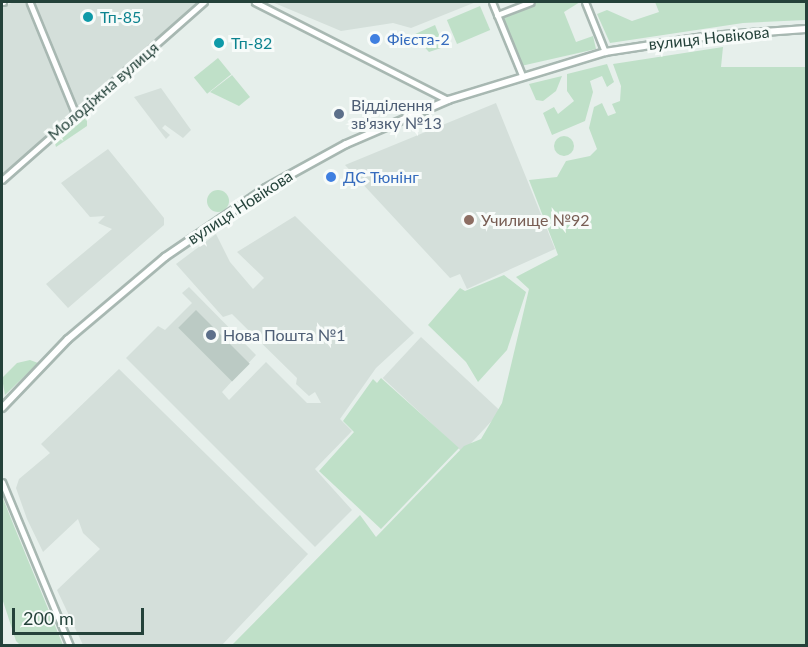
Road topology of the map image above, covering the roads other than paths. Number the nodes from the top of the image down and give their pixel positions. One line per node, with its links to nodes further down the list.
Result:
1 (30, 2): 12 (street)
2 (204, 2): 12 (street, Молодіжна вулиця)
3 (255, 2): 11 (street)
4 (492, 2): 7 (street)
5 (531, 2): 7 (street)
6 (585, 2): 9 (street)
7 (497, 15): 10 (street)
8 (807, 29): 9 (main road, вулиця Новікова)
9 (608, 52): 10 (main road, вулиця Новікова)
10 (522, 75): 11 (main road, вулиця Новікова)
11 (448, 100): 14 (main road, вулиця Новікова)
12 (76, 114): 13 (street, Молодіжна вулиця)
13 (2, 180)
14 (2, 408)
15 (2, 482): 16 (street)
16 (70, 645)

